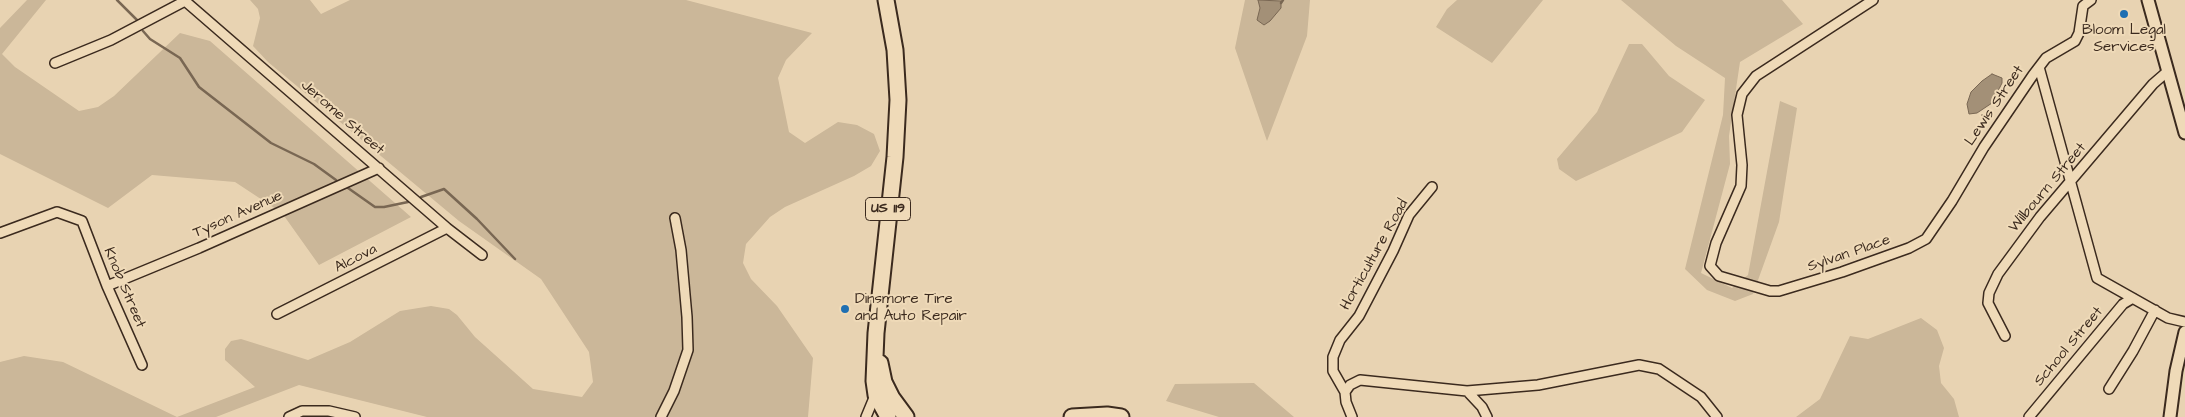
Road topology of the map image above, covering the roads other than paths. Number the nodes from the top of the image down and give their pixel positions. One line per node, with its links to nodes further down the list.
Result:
1 (185, 0): 6 (street); 10 (street, Jerome Street)
2 (886, 0): 24 (main road, US 119)
3 (1873, 0): 16 (street, Sylvan Place)
4 (2091, 0): 7 (street, Lewis Street)
5 (2148, 0): 8 (street)
6 (55, 63)
7 (2039, 66): 11 (street); 16 (street, Lewis Street)
8 (2168, 71): 9 (street); 11 (street, Wilbourn Street)
9 (2185, 134)
10 (379, 168): 14 (street, Jerome Street); 18 (street, Tyson Avenue)
11 (2070, 182): 19 (street); 25 (street, Wilbourn Street)
12 (1432, 187): 29 (street, Horticulture Road)
13 (675, 218): 33 (street)
14 (447, 228): 17 (street, Jerome Street); 21 (street, Alcova)
15 (0, 233): 18 (street, Knob Street)
16 (1926, 239)
17 (482, 255)
18 (107, 286): 26 (street, Knob Street)
19 (2133, 298): 20 (street); 42 (street, School Street)
20 (2155, 310): 22 (street); 27 (street)
21 (277, 314)
22 (2185, 322)
23 (2185, 332): 43 (street)
24 (876, 333): 30 (main road, US 119); 36 (main road)
25 (2004, 336)
26 (142, 365)
27 (2109, 389)
28 (1467, 391): 29 (street); 40 (street); 41 (street)
29 (1345, 392): 39 (street, Horticulture Road)
30 (876, 393): 34 (street); 35 (main road, US 119)
31 (289, 417): 32 (street)
32 (355, 417)
33 (661, 417)
34 (866, 417)
35 (888, 417)
36 (906, 417)
37 (1072, 417): 38 (main road)
38 (1121, 417)
39 (1352, 417)
40 (1487, 417)
41 (1717, 417)
42 (2029, 417)
43 (2170, 417)

